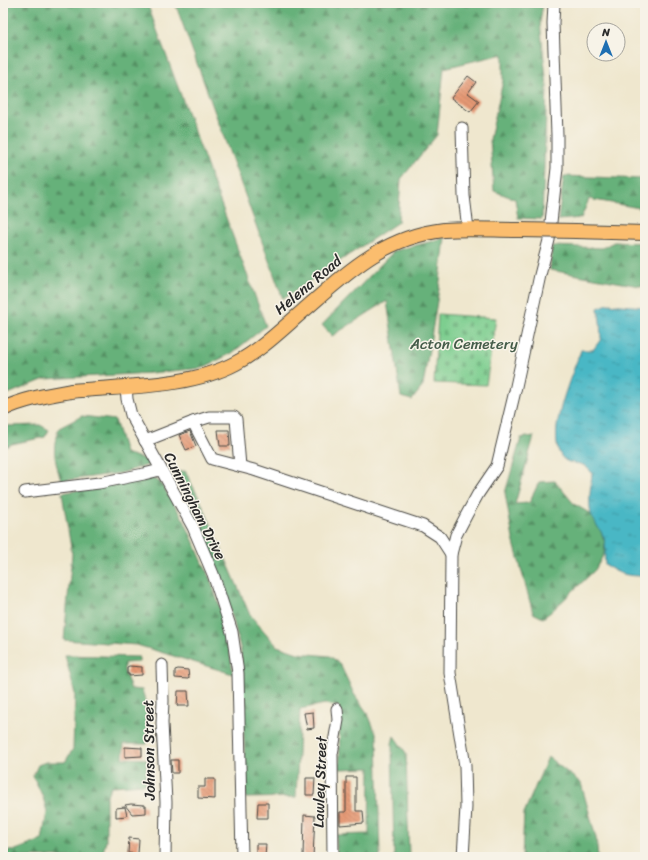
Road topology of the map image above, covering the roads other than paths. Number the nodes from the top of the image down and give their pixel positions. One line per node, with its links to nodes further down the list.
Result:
1 (554, 3): 12 (street)
2 (462, 128): 3 (street)
3 (468, 229): 4 (main road, Helena Road, bridge); 5 (main road, Helena Road)
4 (645, 233)
5 (126, 386): 6 (main road, Helena Road); 8 (street, Cunningham Drive)
6 (3, 409)
7 (193, 422): 8 (street); 9 (street); 9 (street)
8 (145, 441): 10 (street, Cunningham Drive)
9 (240, 466): 12 (street)
10 (160, 470): 11 (street); 16 (street, Cunningham Drive)
11 (25, 492)
12 (451, 554): 18 (street)
13 (162, 665): 15 (street, Johnson Street)
14 (337, 709): 17 (street, Lawley Street)
15 (165, 857)
16 (242, 857)
17 (333, 857)
18 (463, 857)

